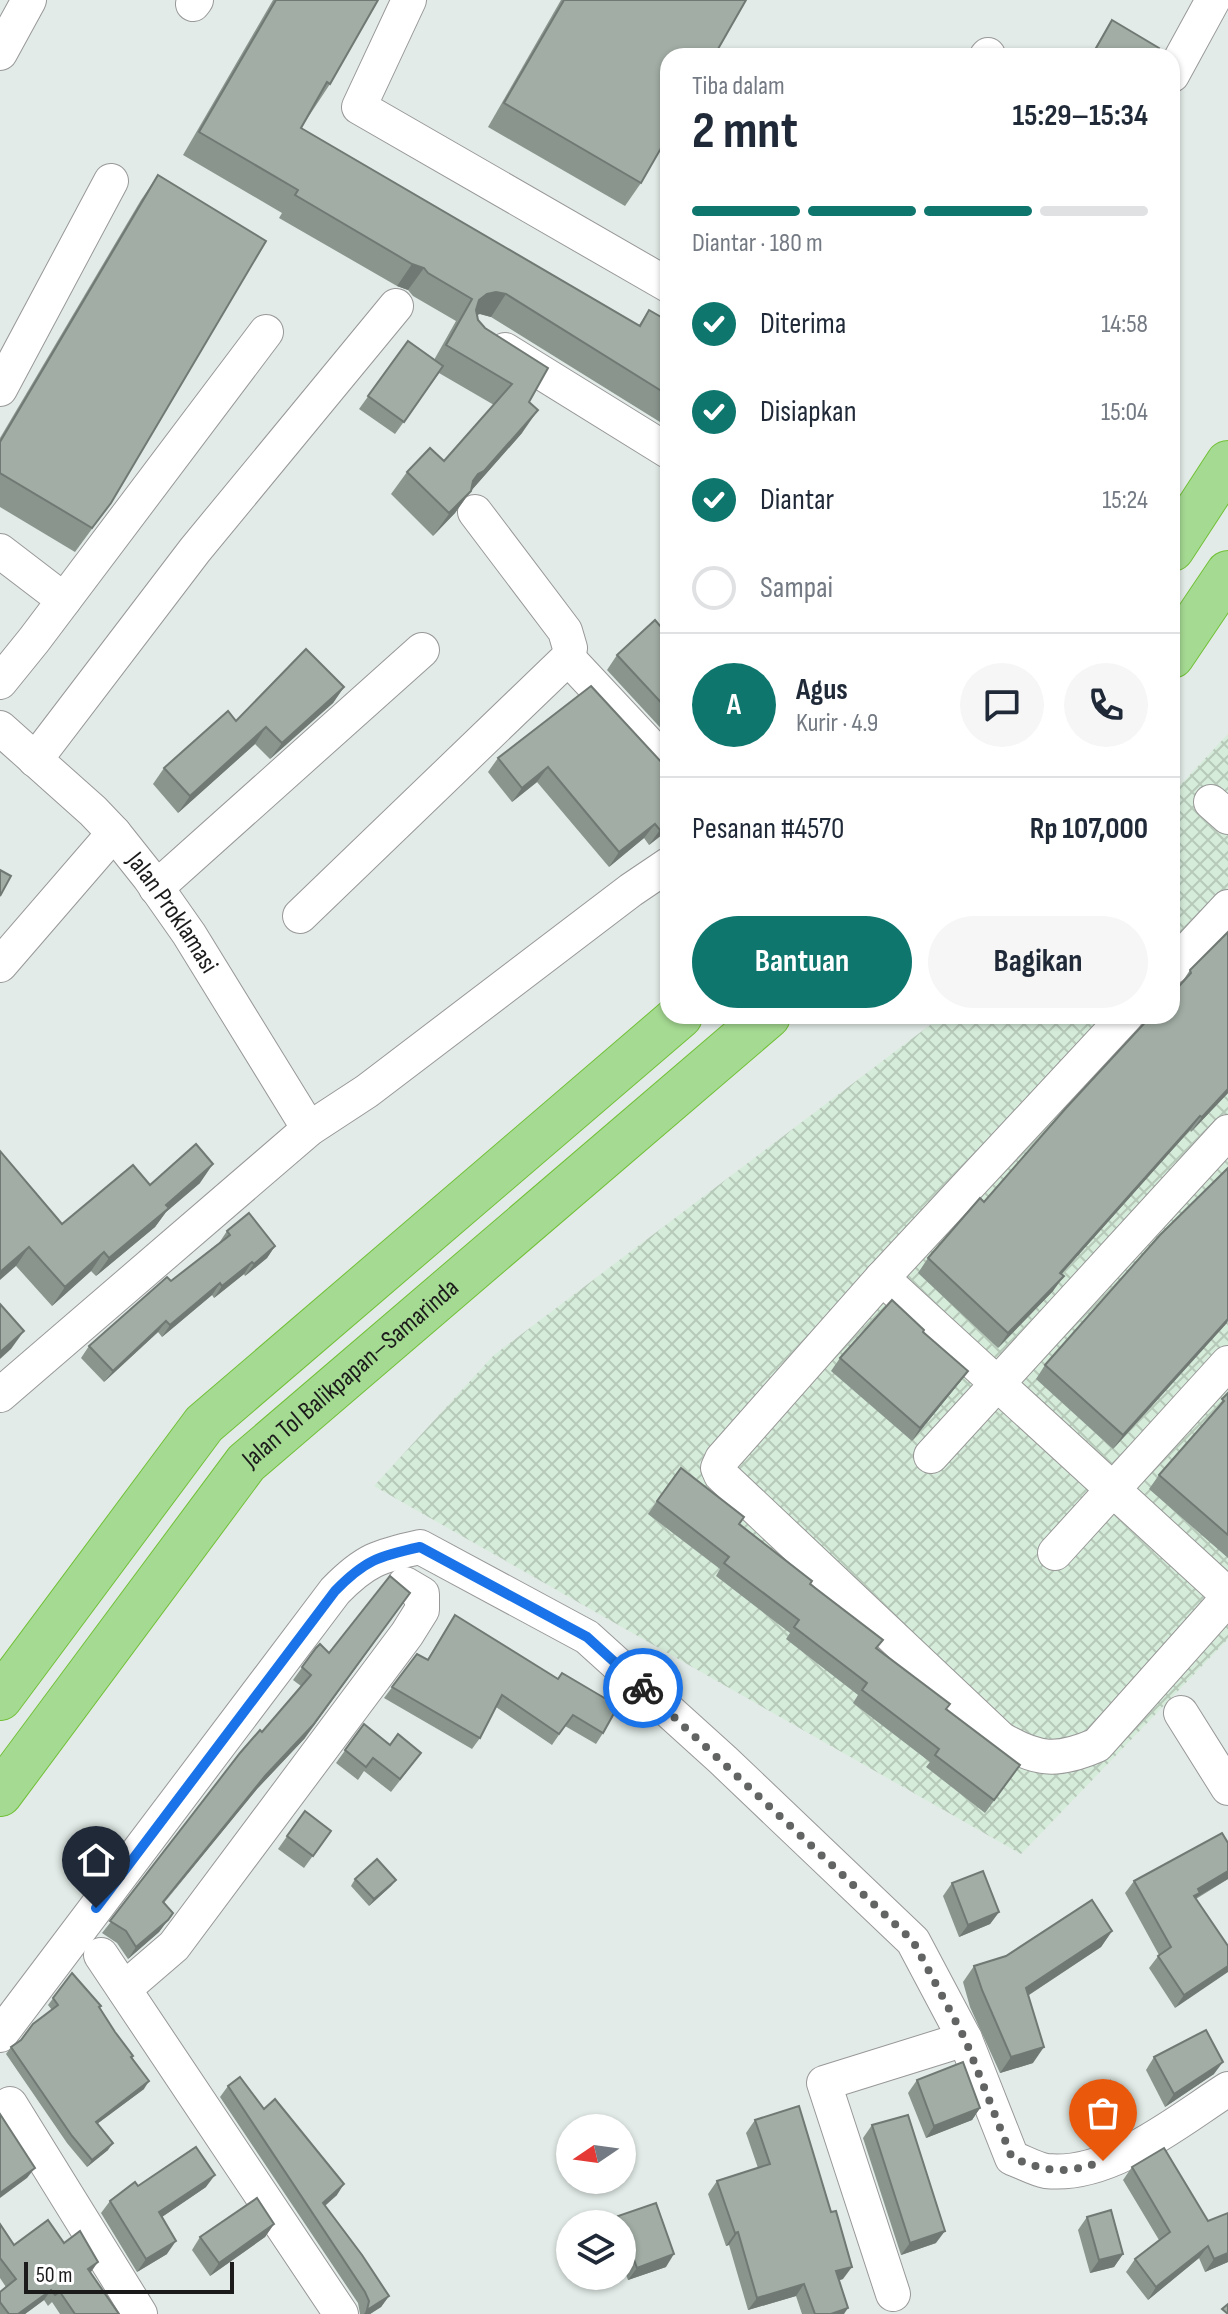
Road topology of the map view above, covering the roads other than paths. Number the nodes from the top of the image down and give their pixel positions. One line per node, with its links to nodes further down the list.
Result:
1 (29, 0): 4 (street)
2 (409, 0): 7 (street)
3 (1213, 0): 5 (street)
4 (0, 53)
5 (1180, 60)
6 (111, 181): 11 (street)
7 (660, 280)
8 (396, 306): 25 (street)
9 (266, 332): 18 (street)
10 (480, 334): 12 (street)
11 (0, 389)
12 (660, 446)
13 (1228, 463): 15 (highway)
14 (475, 512): 21 (street)
15 (1180, 537)
16 (0, 551): 18 (street)
17 (1228, 573): 19 (highway)
18 (64, 600): 22 (street)
19 (1180, 644)
20 (422, 650): 28 (street)
21 (568, 658): 24 (street); 30 (street)
22 (0, 682)
23 (0, 728): 25 (street, Jalan Proklamasi)
24 (660, 756)
25 (35, 760): 26 (street, Jalan Proklamasi)
26 (114, 833): 28 (street, Jalan Proklamasi); 32 (street)
27 (660, 870): 36 (street)
28 (156, 888): 36 (street, Jalan Proklamasi)
29 (1228, 907): 31 (street)
30 (300, 916)
31 (1180, 958)
32 (2, 959)
33 (671, 1024): 47 (highway)
34 (759, 1024): 50 (highway, Jalan Tol Balikpapan–Samarinda)
35 (1119, 1024): 38 (street)
36 (309, 1129): 41 (street)
37 (1228, 1132): 40 (street)
38 (882, 1278): 40 (street); 46 (street)
39 (1228, 1363): 43 (street)
40 (998, 1384): 42 (street); 43 (street)
41 (0, 1395)
42 (931, 1456)
43 (1113, 1490): 44 (street); 46 (street)
44 (1055, 1553)
45 (405, 1584): 52 (street)
46 (1228, 1596)
47 (0, 1698)
48 (1181, 1713): 49 (street)
49 (1228, 1788)
50 (0, 1794)
51 (101, 1955): 52 (street)
52 (124, 1989): 59 (street)
53 (0, 2035): 54 (street)
54 (965, 2039): 55 (street); 57 (street)
55 (1228, 2089)
56 (10, 2104): 58 (street)
57 (893, 2294)
58 (140, 2314)
59 (341, 2314)

